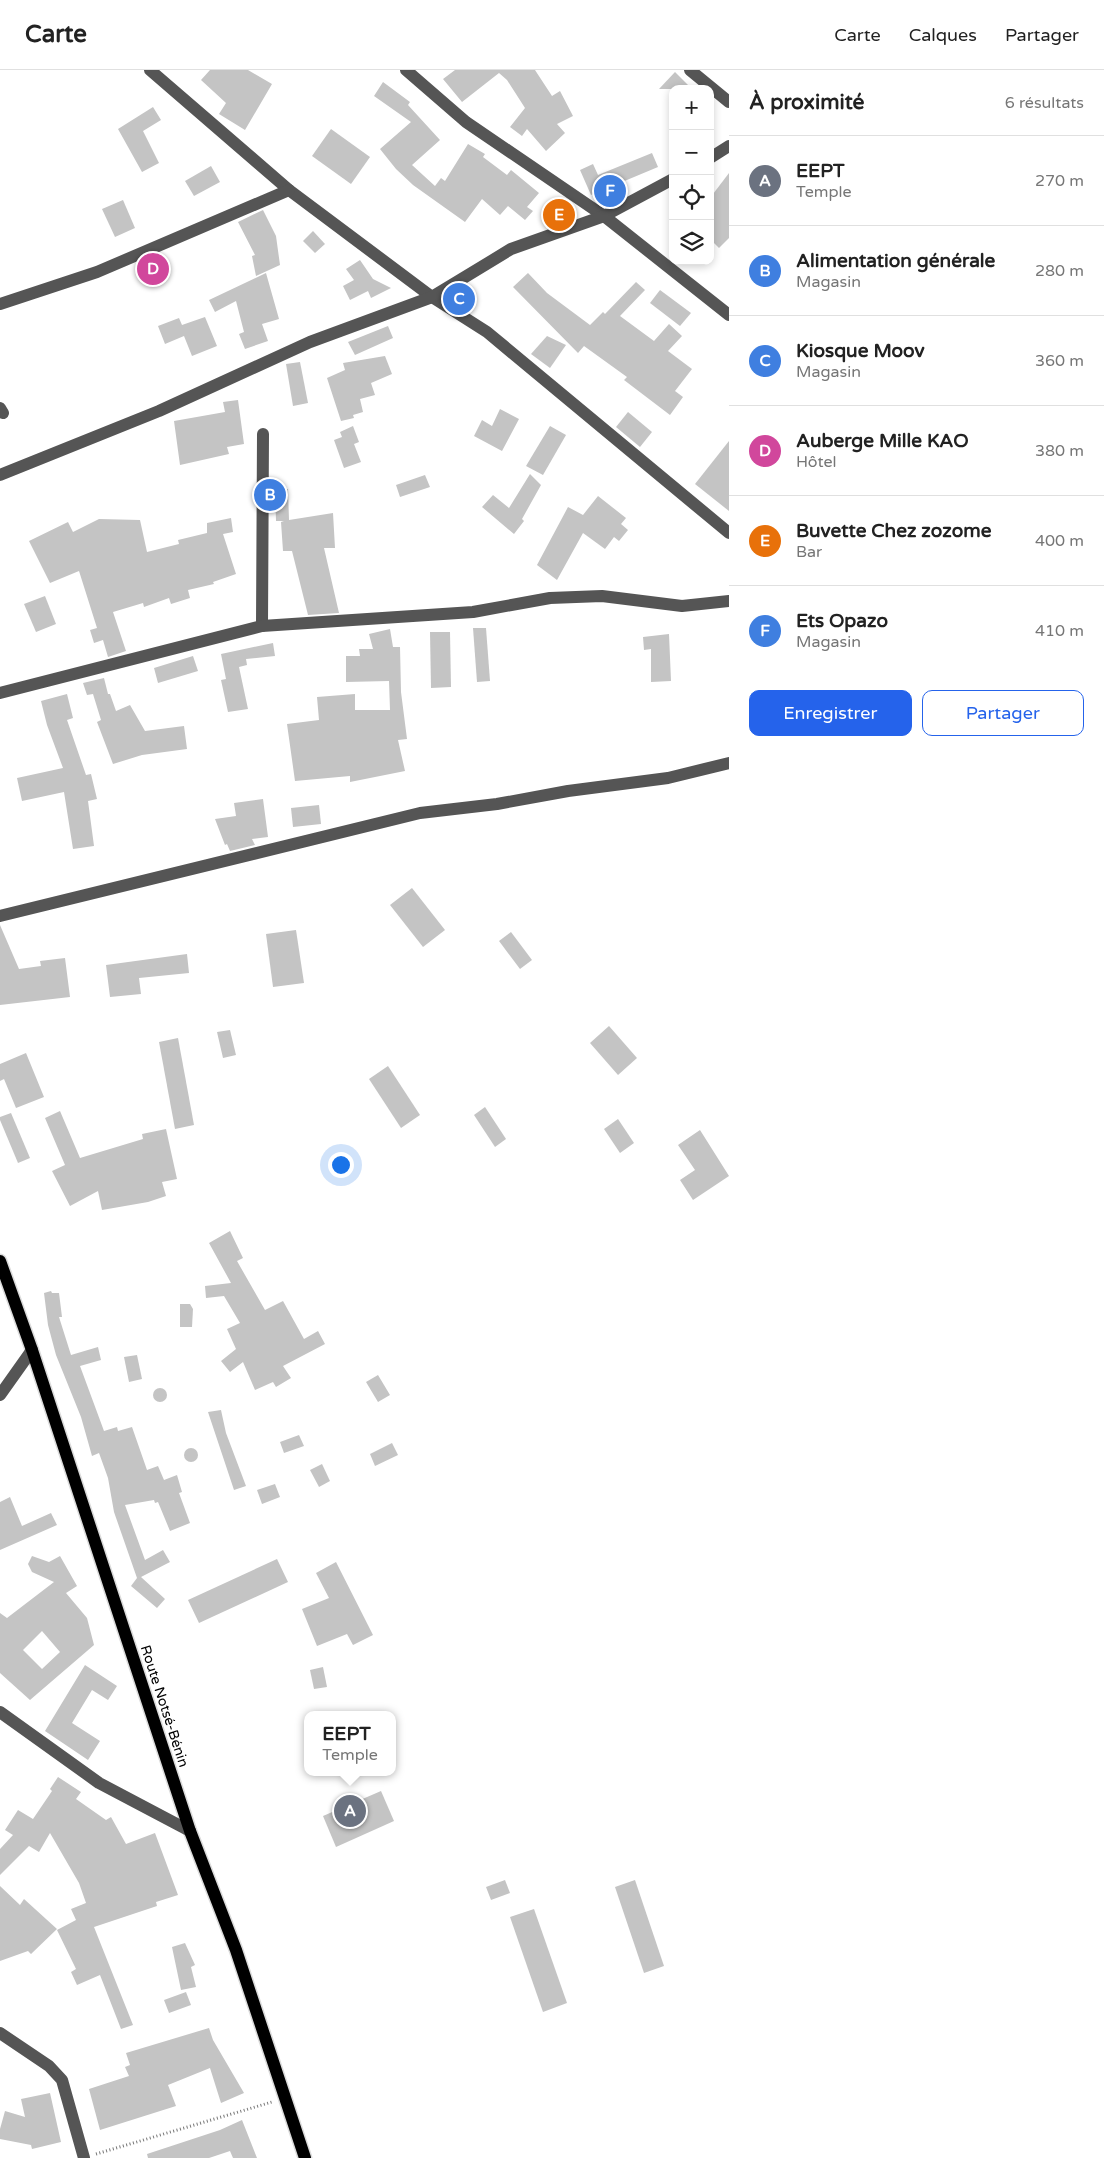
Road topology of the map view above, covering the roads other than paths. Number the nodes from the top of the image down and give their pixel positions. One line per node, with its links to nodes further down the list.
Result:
1 (150, 70): 8 (street)
2 (406, 70): 9 (street)
3 (690, 70): 4 (street)
4 (729, 102)
5 (729, 146): 6 (street)
6 (714, 155)
7 (669, 182): 9 (street)
8 (289, 190): 10 (street); 11 (street)
9 (604, 216): 10 (street); 12 (street)
10 (432, 297): 14 (street); 15 (street)
11 (0, 304)
12 (729, 315)
13 (263, 434): 17 (street)
14 (0, 475)
15 (729, 533)
16 (729, 601): 17 (street)
17 (262, 626): 18 (street)
18 (0, 693)
19 (729, 763): 20 (street)
20 (0, 916)
21 (0, 1261): 22 (main road, Route Notsé-Bénin)
22 (32, 1350): 23 (street); 25 (main road, Route Notsé-Bénin)
23 (0, 1395)
24 (0, 1712): 25 (street)
25 (190, 1831): 28 (main road, Route Notsé-Bénin)
26 (0, 2033): 27 (street)
27 (84, 2158)
28 (305, 2158)

